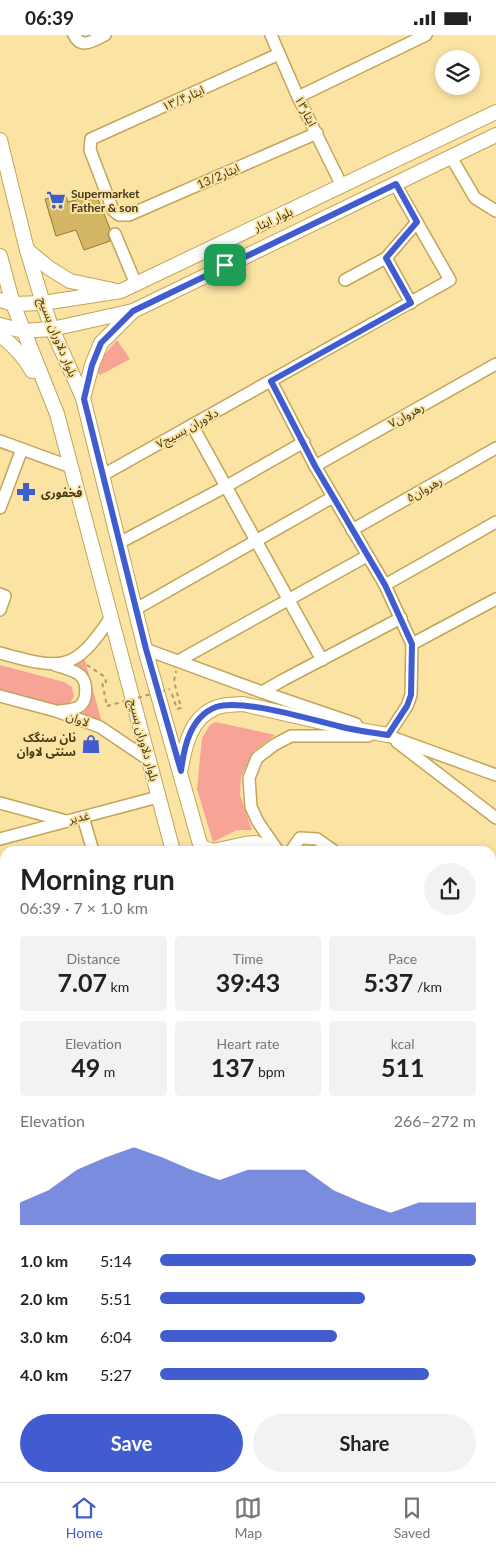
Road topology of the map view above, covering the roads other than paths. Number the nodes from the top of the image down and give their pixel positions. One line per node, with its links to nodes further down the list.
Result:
1 (105, 35): 4 (street)
2 (271, 35): 5 (street, ایثار۱۳)
3 (426, 35): 6 (street)
4 (78, 39)
5 (279, 54): 6 (street, ایثار۱۳); 17 (street, ایثار۱۳/۴)
6 (298, 97): 8 (street, ایثار۱۳)
7 (496, 112): 14 (main road, بلوار ایثار)
8 (317, 133): 14 (street, ایثار۱۳); 17 (street, ایثار13/2)
9 (496, 135): 11 (main road, بلوار ایثار)
10 (0, 140): 13 (main road, بلوار دلاوران بسیج)
11 (451, 157): 12 (main road, بلوار ایثار); 16 (street)
12 (396, 184): 18 (street); 24 (main road, بلوار ایثار)
13 (11, 185): 15 (main road); 21 (main road, بلوار دلاوران بسیج)
14 (342, 186): 20 (main road, بلوار ایثار)
15 (0, 196)
16 (496, 211)
17 (119, 215)
18 (417, 222): 23 (street); 30 (street, دلاوران بسیج۷)
19 (115, 234): 26 (street)
20 (216, 246): 24 (main road); 26 (main road, بلوار ایثار)
21 (27, 250): 27 (main road); 29 (main road, بلوار دلاوران بسیج)
22 (0, 256): 28 (main road, بلوار دلاوران بسیج)
23 (386, 258): 25 (street); 30 (street)
24 (225, 265): 31 (main road, بلوار ایثار)
25 (345, 280)
26 (136, 284): 27 (main road, بلوار ایثار)
27 (121, 291): 29 (main road, بلوار ایثار)
28 (6, 302): 29 (main road, بلوار ایثار); 34 (main road, بلوار دلاوران بسیج)
29 (43, 303): 33 (main road, بلوار دلاوران بسیج)
30 (411, 303): 37 (street, دلاوران بسیج۷)
31 (133, 311): 33 (main road, بلوار ایثار); 38 (main road)
32 (0, 325): 34 (main road, بلوار ایثار)
33 (52, 329): 34 (main road, بلوار ایثار); 38 (main road, بلوار دلاوران بسیج)
34 (23, 331): 39 (main road, بلوار دلاوران بسیج)
35 (0, 335): 39 (main road)
36 (496, 364): 45 (street, رهروان۷)
37 (271, 381): 40 (street, دلاوران بسیج۷); 42 (street)
38 (84, 399): 47 (main road, بلوار دلاوران بسیج)
39 (57, 414): 46 (main road, بلوار دلاوران بسیج)
40 (192, 425): 47 (street, دلاوران بسیج۷); 48 (street)
41 (0, 441): 44 (street)
42 (304, 442): 45 (street); 48 (street)
43 (496, 448): 52 (street, رهروان۵)
44 (22, 449): 46 (street); 50 (street)
45 (315, 466): 49 (street)
46 (71, 467): 62 (main road, بلوار دلاوران بسیج)
47 (103, 475): 54 (main road, بلوار دلاوران بسیج)
48 (225, 487): 53 (street); 54 (street)
49 (333, 497): 52 (street); 53 (street)
50 (0, 508)
51 (496, 522): 56 (street)
52 (352, 530): 55 (street)
53 (256, 541): 58 (street); 60 (street)
54 (119, 543): 60 (main road, بلوار دلاوران بسیج)
55 (367, 556): 56 (street); 58 (street)
56 (385, 585): 63 (street)
57 (3, 595): 61 (street)
58 (288, 599): 67 (street); 68 (street)
59 (496, 599): 64 (street)
60 (136, 609): 65 (main road, بلوار دلاوران بسیج)
61 (0, 610)
62 (111, 617): 69 (street); 74 (main road, بلوار دلاوران بسیج)
63 (401, 619): 64 (street); 67 (street)
64 (412, 644): 73 (street)
65 (146, 649): 68 (street); 75 (main road, بلوار دلاوران بسیج)
66 (0, 653): 69 (street)
67 (322, 659): 70 (street)
68 (178, 661): 70 (street)
69 (52, 664): 72 (street)
70 (262, 692): 73 (street)
71 (0, 696): 72 (street, لاوان)
72 (56, 711): 74 (street, لاوان)
73 (388, 735): 75 (main road); 76 (street); 80 (street); 88 (street)
74 (149, 760): 77 (main road, بلوار دلاوران بسیج)
75 (181, 771): 85 (main road, بلوار دلاوران بسیج)
76 (496, 775)
77 (158, 797): 79 (street, غدیر); 84 (main road, بلوار دلاوران بسیج)
78 (0, 803): 81 (street, غدیر)
79 (83, 817): 81 (street, غدیر); 83 (street)
80 (496, 817)
81 (67, 821): 82 (street)
82 (0, 839)
83 (92, 846)
84 (172, 846)
85 (201, 846)
86 (238, 846): 87 (main road)
87 (262, 846)
88 (275, 846)
89 (294, 846): 90 (street)
90 (327, 846)

